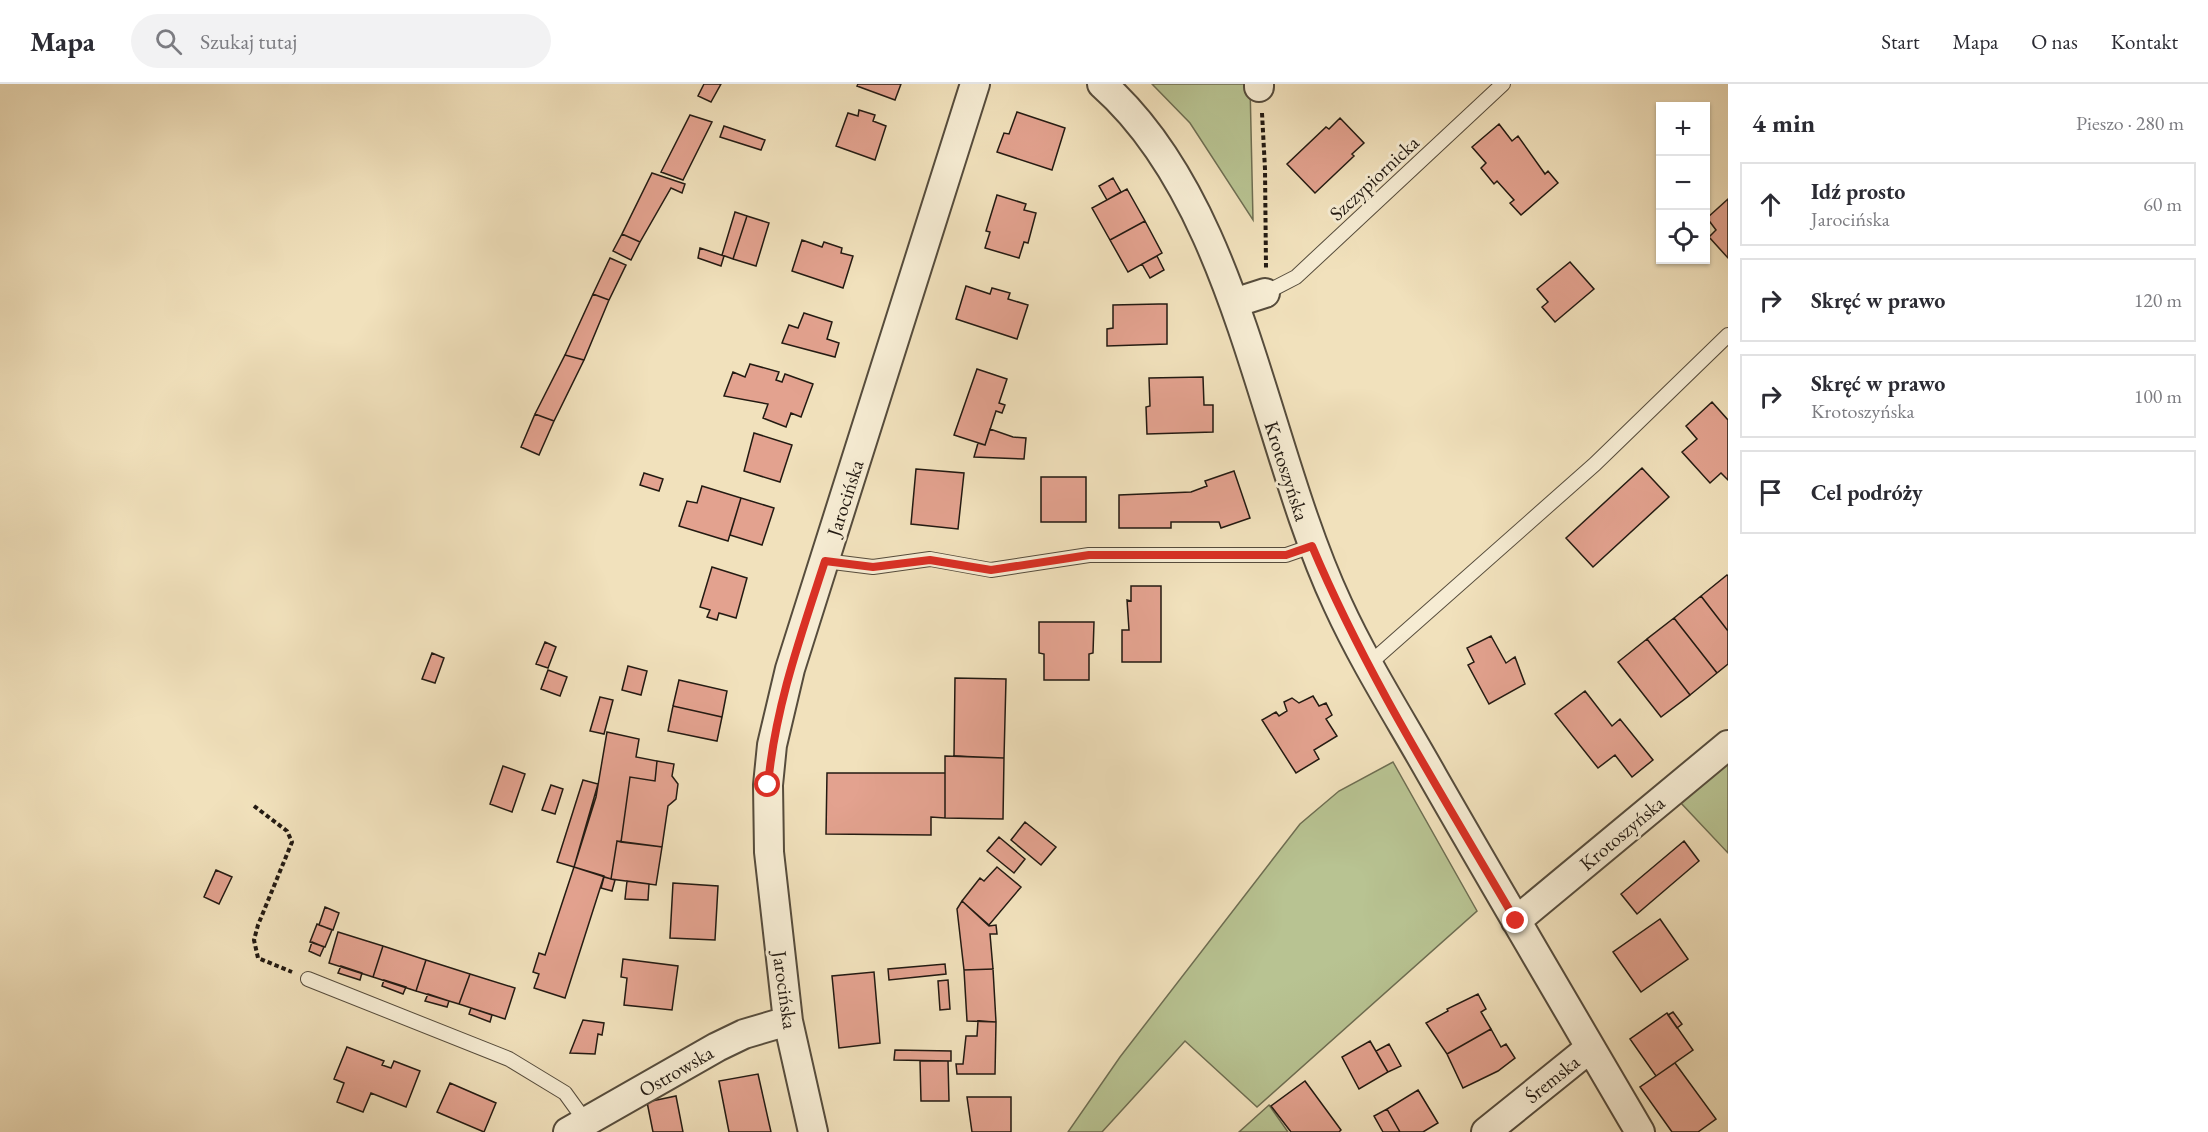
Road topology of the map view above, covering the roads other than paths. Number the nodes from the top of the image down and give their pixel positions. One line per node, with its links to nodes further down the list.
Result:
1 (975, 84): 8 (street, Jarocińska)
2 (1102, 84): 5 (street, Krotoszyńska)
3 (1503, 84): 4 (lane, Szczypiornicka)
4 (1265, 293): 5 (street)
5 (1234, 303): 7 (street, Krotoszyńska)
6 (1728, 335): 9 (lane)
7 (1312, 546): 8 (lane); 9 (street, Krotoszyńska)
8 (825, 561): 13 (street, Jarocińska)
9 (1369, 664): 11 (street, Krotoszyńska)
10 (1728, 745): 11 (street, Krotoszyńska)
11 (1516, 921): 14 (street, Krotoszyńska)
12 (308, 979): 15 (lane)
13 (788, 1021): 15 (street, Ostrowska); 16 (street, Jarocińska)
14 (1590, 1048): 17 (street, Śremska); 18 (street, Krotoszyńska)
15 (577, 1127)
16 (813, 1132)
17 (1486, 1132)
18 (1640, 1132)

